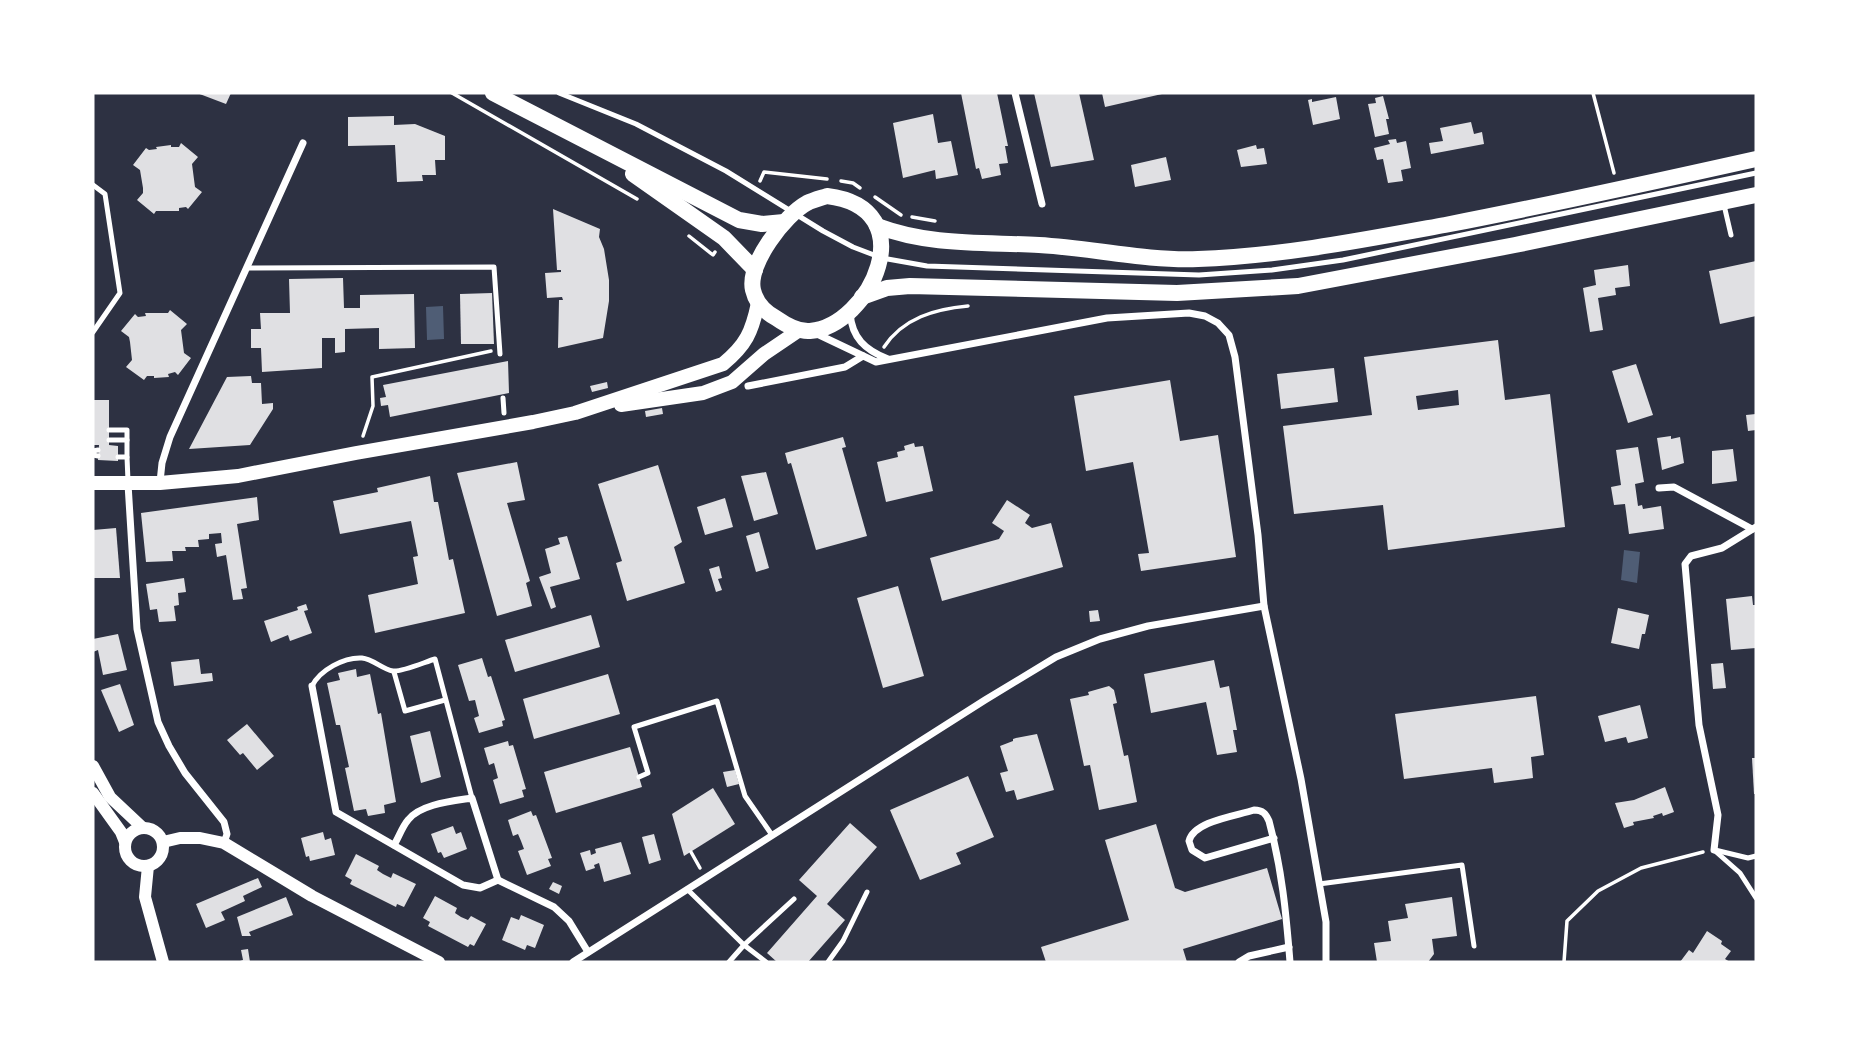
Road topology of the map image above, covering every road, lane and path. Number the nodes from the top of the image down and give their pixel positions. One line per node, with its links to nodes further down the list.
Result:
1 (452, 93): 17 (path)
2 (494, 93): 6 (main road)
3 (559, 93): 19 (lane)
4 (1015, 93): 18 (street)
5 (1593, 93): 11 (path)
6 (564, 128): 19 (main road); 27 (main road)
7 (303, 143): 26 (street)
8 (1756, 159): 21 (main road)
9 (764, 172): 13 (path)
10 (1756, 173): 25 (lane)
11 (1615, 178)
12 (93, 186): 33 (lane)
13 (864, 190)
14 (1756, 195): 16 (main road)
15 (875, 197): 20 (path)
16 (1723, 202): 23 (lane); 28 (main road)
17 (643, 203)
18 (1042, 204)
19 (789, 218): 21 (main road); 25 (lane); 27 (main road)
20 (941, 222)
21 (877, 226): 25 (main road)
22 (684, 232): 24 (path)
23 (1731, 235)
24 (713, 255)
25 (882, 258): 28 (main road)
26 (246, 268): 34 (lane); 50 (street)
27 (755, 270): 29 (main road)
28 (862, 297): 31 (main road)
29 (758, 303): 32 (main road); 41 (main road)
30 (978, 305): 35 (path)
31 (850, 310): 32 (main road); 35 (street)
32 (805, 331): 36 (street); 39 (main road)
33 (93, 332)
34 (500, 351): 46 (path)
35 (879, 355): 37 (street)
36 (863, 356): 37 (street); 38 (street)
37 (889, 359): 54 (street)
38 (748, 386): 39 (lane)
39 (703, 393): 41 (main road)
40 (503, 398): 42 (lane)
41 (575, 412): 46 (main road)
42 (504, 413)
43 (109, 430): 45 (lane)
44 (109, 440): 45 (lane)
45 (127, 440): 48 (lane)
46 (356, 453): 50 (main road)
47 (118, 454): 48 (lane)
48 (127, 454): 51 (lane)
49 (93, 483): 51 (main road)
50 (160, 483): 51 (main road)
51 (128, 484): 67 (street)
52 (1659, 488): 53 (street)
53 (1754, 528): 69 (street)
54 (1265, 606): 63 (street); 75 (street)
55 (394, 671): 56 (lane); 57 (lane); 57 (lane)
56 (312, 686): 68 (street)
57 (445, 700): 61 (lane)
58 (93, 766): 62 (street)
59 (639, 777): 63 (lane)
60 (93, 793): 65 (street)
61 (472, 798): 68 (street); 74 (street)
62 (144, 828): 65 (street); 66 (street)
63 (772, 835): 73 (street)
64 (1273, 838): 64 (street); 82 (street)
65 (125, 842): 72 (street)
66 (163, 842): 67 (street); 72 (street)
67 (224, 843): 85 (street)
68 (394, 845): 74 (street)
69 (1714, 850): 71 (lane); 78 (lane); 93 (path)
70 (691, 852): 73 (path)
71 (1756, 856)
72 (148, 866): 84 (street)
73 (705, 877): 76 (street)
74 (498, 880): 83 (street)
75 (1319, 884): 81 (lane); 92 (street)
76 (687, 888): 80 (lane); 83 (street)
77 (867, 892): 89 (lane)
78 (1756, 898)
79 (794, 899): 80 (lane)
80 (744, 945): 87 (lane); 88 (lane)
81 (1474, 946)
82 (1289, 947): 90 (street); 91 (street)
83 (589, 951): 86 (street)
84 (163, 962)
85 (439, 962)
86 (573, 962)
87 (729, 962)
88 (766, 962)
89 (828, 962)
90 (1239, 962)
91 (1290, 962)
92 (1326, 962)
93 (1564, 962)

